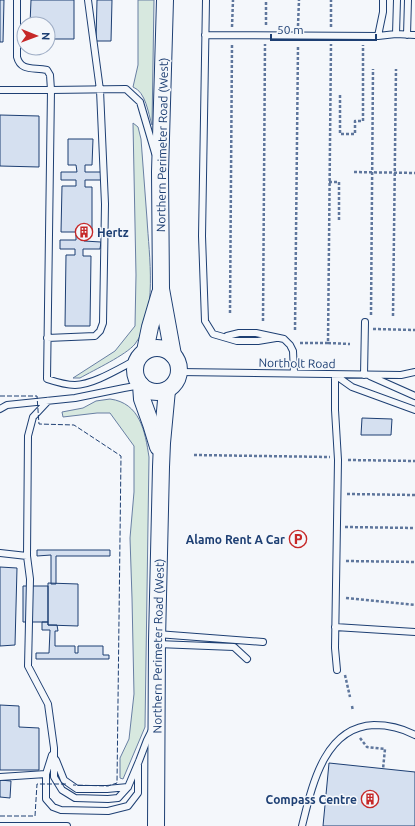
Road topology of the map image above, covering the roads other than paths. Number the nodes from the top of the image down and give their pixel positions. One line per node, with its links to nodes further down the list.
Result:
1 (17, 0): 14 (lane)
2 (88, 0): 15 (lane)
3 (165, 0): 16 (street, Northern Perimeter Road (West))
4 (206, 0): 8 (lane)
5 (383, 0): 12 (lane)
6 (397, 0): 9 (lane)
7 (408, 0): 10 (lane)
8 (205, 34): 12 (lane); 24 (lane)
9 (396, 34): 10 (lane); 12 (lane)
10 (407, 35): 11 (lane)
11 (415, 35)
12 (378, 36)
13 (0, 90): 14 (lane)
14 (51, 90): 15 (lane); 19 (lane)
15 (100, 90): 16 (lane); 19 (lane)
16 (160, 172): 17 (street, Northern Perimeter Road (West))
17 (161, 289): 20 (street, Northern Perimeter Road (West)); 21 (street, Northern Perimeter Road (West))
18 (368, 322): 26 (lane)
19 (48, 338): 21 (lane)
20 (174, 355): 21 (street); 22 (street)
21 (140, 356): 27 (street)
22 (179, 372): 24 (lane, Northolt Road); 28 (street)
23 (415, 372): 26 (lane, Northolt Road)
24 (294, 373): 25 (lane, Northolt Road)
25 (335, 375): 26 (lane, Northolt Road); 32 (lane); 36 (lane)
26 (365, 375): 29 (lane)
27 (141, 385): 28 (street); 30 (lane); 33 (street, Northern Perimeter Road (West))
28 (168, 390): 33 (street, Northern Perimeter Road (West))
29 (415, 396)
30 (48, 401): 31 (lane); 35 (lane)
31 (0, 409)
32 (415, 410)
33 (161, 467): 38 (street, Northern Perimeter Road (West))
34 (0, 553): 35 (lane)
35 (27, 556): 44 (lane)
36 (336, 627): 37 (lane); 41 (lane)
37 (415, 632)
38 (157, 639): 39 (lane); 40 (lane); 42 (street, Northern Perimeter Road (West))
39 (263, 642)
40 (247, 659)
41 (337, 670)
42 (157, 722): 46 (lane); 53 (street, Northern Perimeter Road (West))
43 (415, 735): 54 (lane)
44 (54, 748): 45 (lane); 47 (lane)
45 (54, 756): 49 (lane); 49 (lane)
46 (138, 763): 47 (lane); 49 (lane)
47 (46, 774): 48 (lane)
48 (0, 777)
49 (128, 786)
50 (0, 826): 51 (lane)
51 (58, 826): 52 (lane)
52 (67, 826)
53 (156, 826)
54 (302, 826)

